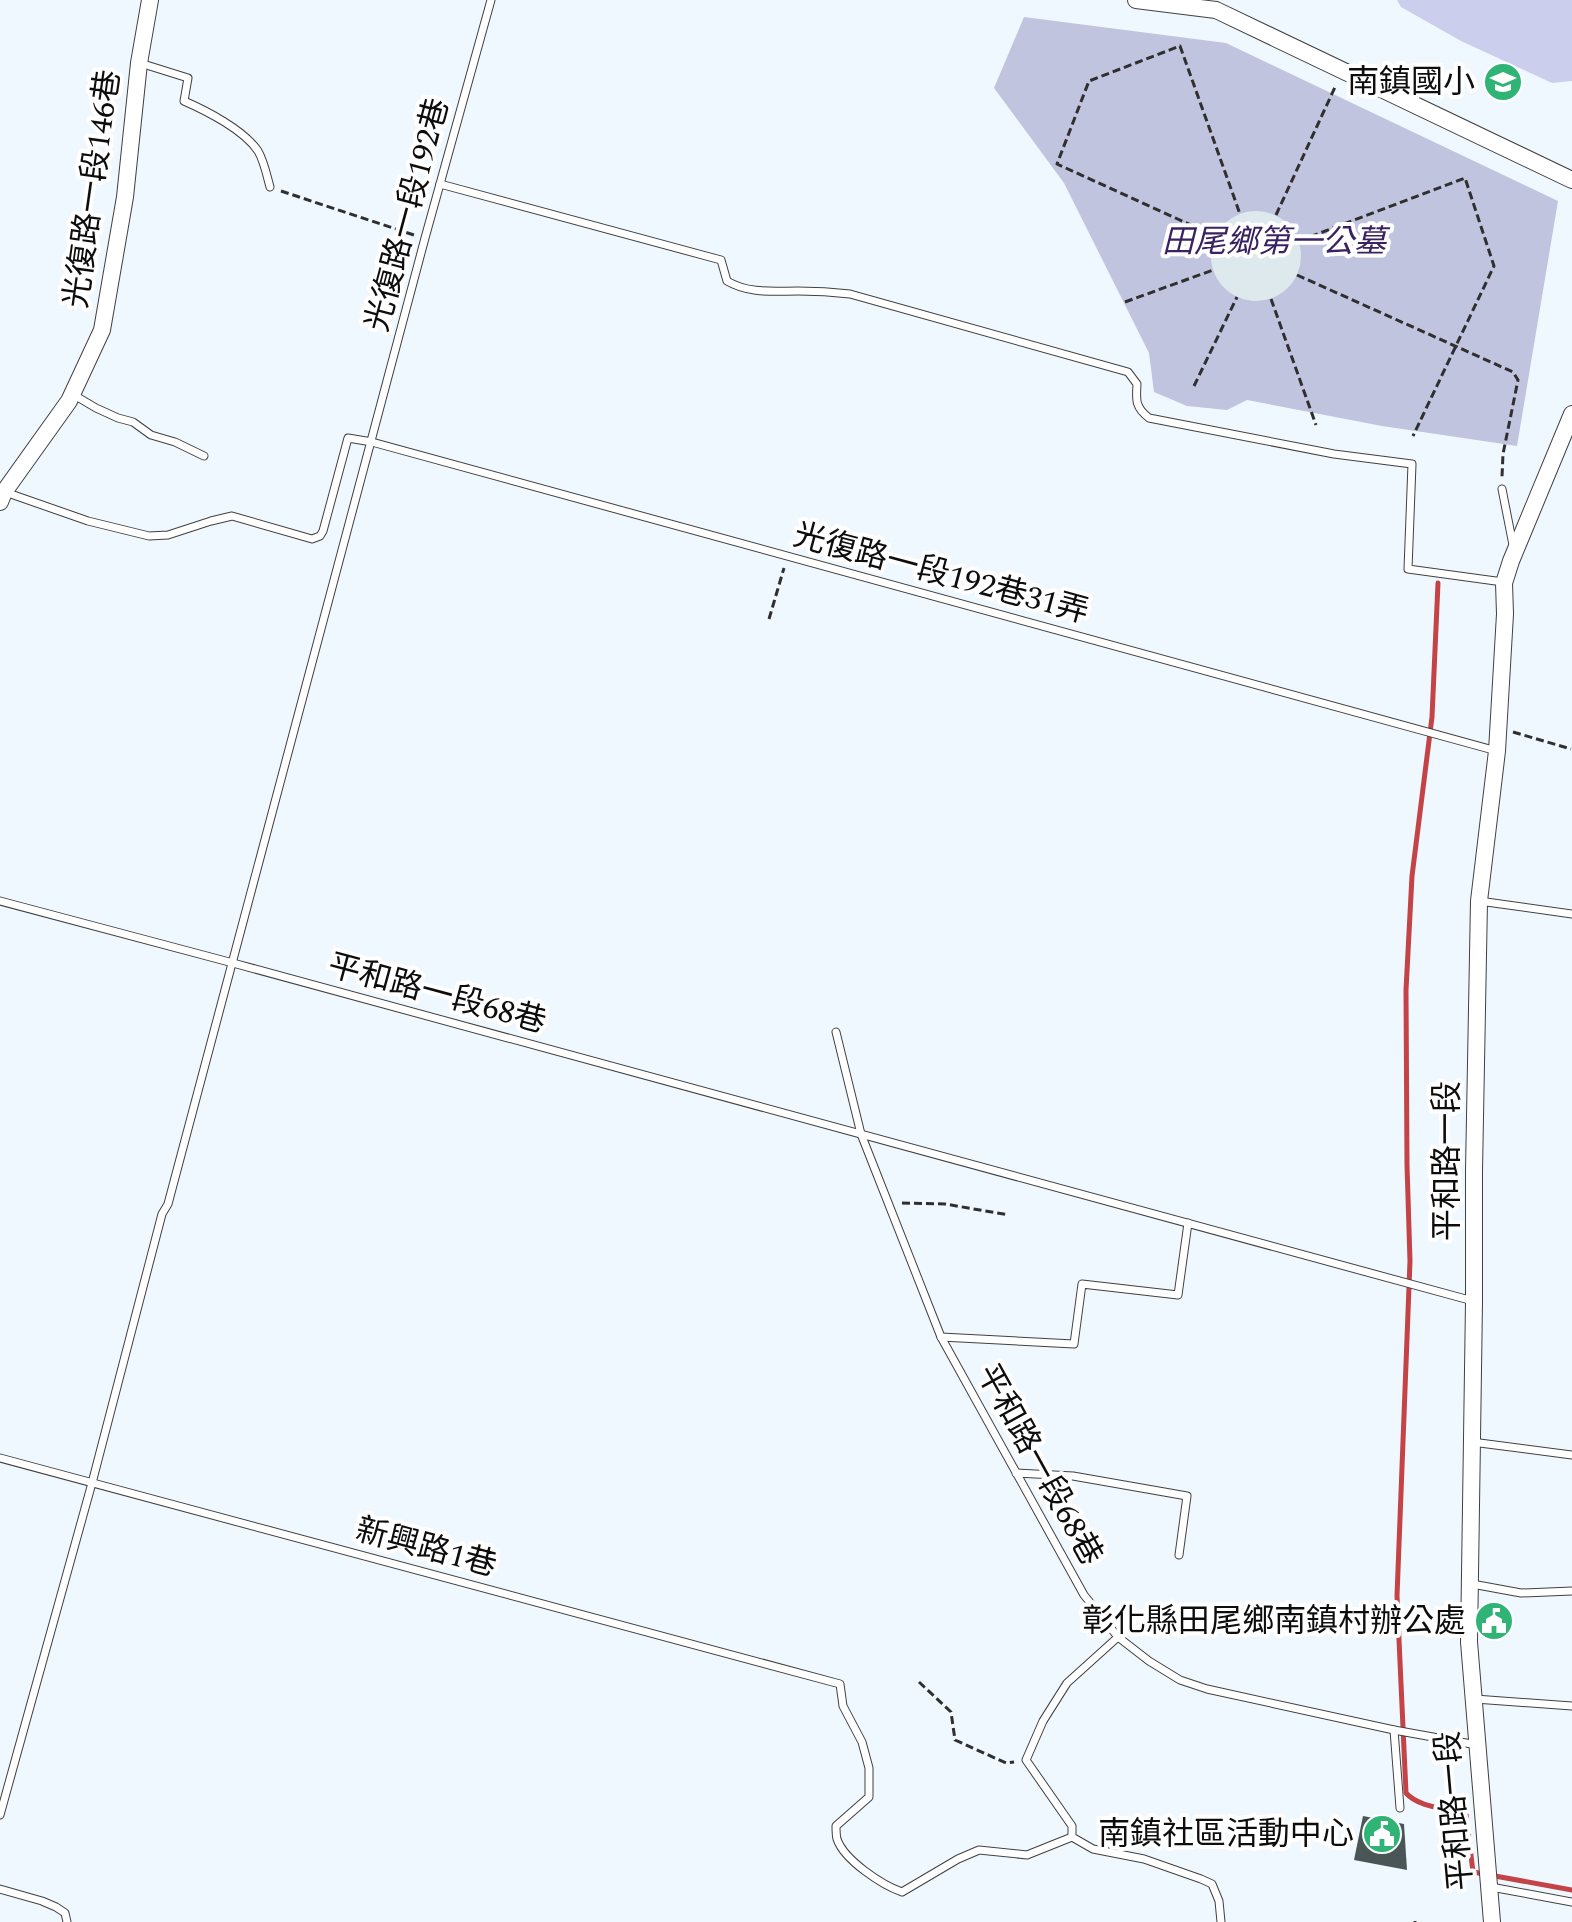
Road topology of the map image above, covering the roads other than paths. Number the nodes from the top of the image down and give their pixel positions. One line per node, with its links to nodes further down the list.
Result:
1 (150, 0): 4 (street, 光復路一段146巷)
2 (491, 0): 6 (lane, 光復路一段192巷)
3 (1136, 0): 5 (street)
4 (139, 63): 7 (lane); 8 (street, 光復路一段146巷)
5 (1572, 180)
6 (440, 184): 10 (lane, 光復路一段192巷); 15 (lane)
7 (270, 187)
8 (72, 394): 11 (lane); 13 (street, 光復路一段146巷)
9 (1572, 414): 14 (street, 平和路一段)
10 (372, 442): 13 (lane); 16 (lane, 光復路一段192巷31弄); 20 (lane, 光復路一段192巷)
11 (204, 456)
12 (1502, 489): 14 (lane)
13 (2, 497)
14 (1515, 551): 15 (street, 平和路一段)
15 (1504, 583): 16 (street, 平和路一段)
16 (1497, 751): 18 (street, 平和路一段)
17 (0, 901): 20 (lane, 平和路一段68巷)
18 (1479, 901): 19 (lane); 24 (street, 平和路一段)
19 (1572, 914)
20 (233, 963): 22 (lane, 平和路一段68巷); 30 (lane, 光復路一段192巷)
21 (836, 1032): 22 (lane)
22 (861, 1134): 23 (lane, 平和路一段68巷); 25 (lane, 平和路一段68巷)
23 (1188, 1223): 24 (lane, 平和路一段68巷); 25 (lane)
24 (1474, 1302): 26 (street, 平和路一段)
25 (941, 1337): 29 (lane, 平和路一段68巷)
26 (1472, 1442): 27 (lane); 32 (street, 平和路一段)
27 (1572, 1455)
28 (0, 1458): 30 (lane, 新興路1巷)
29 (1016, 1473): 31 (lane); 34 (lane, 平和路一段68巷)
30 (92, 1483): 40 (lane, 光復路一段192巷); 41 (lane, 新興路1巷)
31 (1179, 1555)
32 (1469, 1584): 33 (lane); 35 (street, 平和路一段)
33 (1572, 1591)
34 (1118, 1637): 37 (lane, 平和路一段68巷); 41 (lane)
35 (1473, 1699): 36 (lane); 38 (street, 平和路一段)
36 (1572, 1706)
37 (1394, 1730): 38 (lane, 平和路一段68巷); 39 (lane)
38 (1477, 1745): 42 (street, 平和路一段)
39 (1400, 1808)
40 (0, 1815)
41 (1072, 1837): 46 (lane)
42 (1489, 1887): 44 (lane); 47 (street, 平和路一段)
43 (0, 1889): 45 (lane)
44 (1572, 1902)
45 (67, 1922)
46 (1221, 1922)
47 (1492, 1922)

